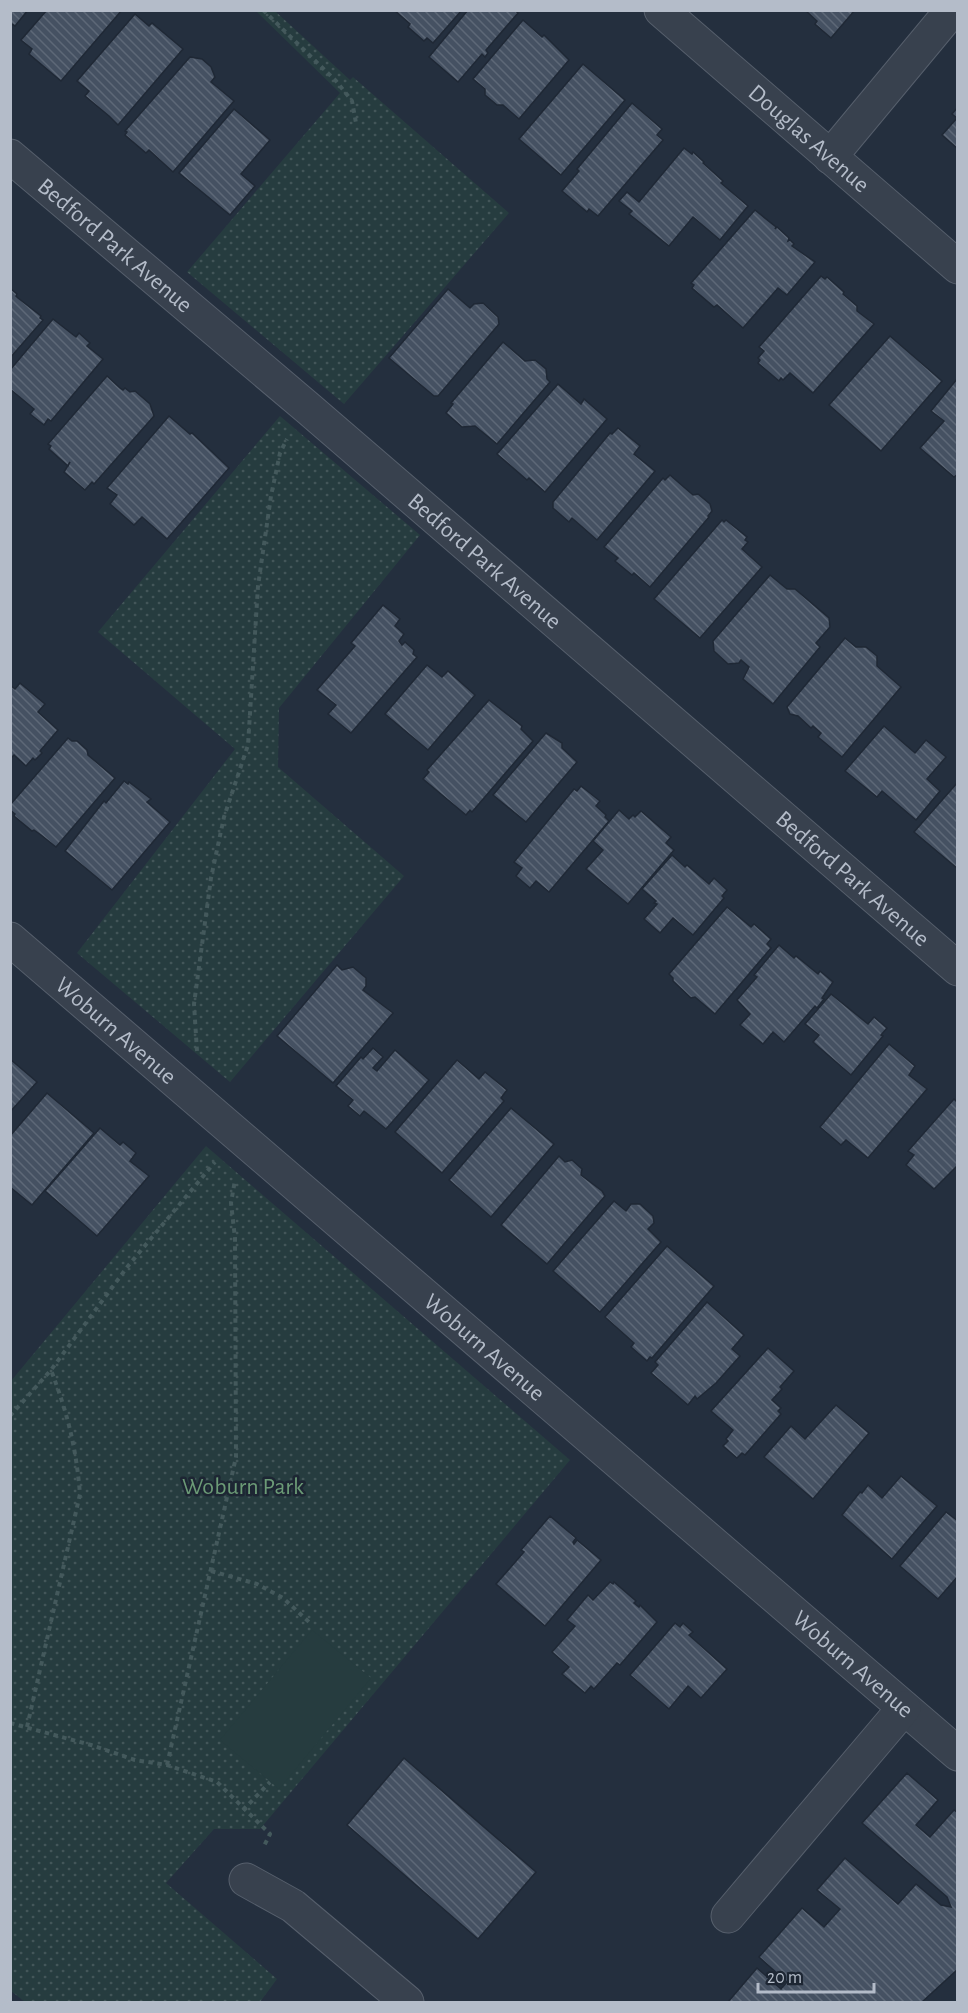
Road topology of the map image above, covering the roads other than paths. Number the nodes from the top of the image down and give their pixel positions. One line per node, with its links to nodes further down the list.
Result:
1 (661, 10): 4 (street, Douglas Avenue)
2 (952, 10): 4 (street)
3 (10, 156): 7 (street, Bedford Park Avenue)
4 (830, 157): 5 (street, Douglas Avenue)
5 (957, 267)
6 (10, 939): 8 (street, Woburn Avenue)
7 (957, 969)
8 (904, 1708): 9 (street, Woburn Avenue); 11 (street)
9 (951, 1736)
10 (246, 1880): 12 (street)
11 (728, 1916)
12 (407, 2002)

